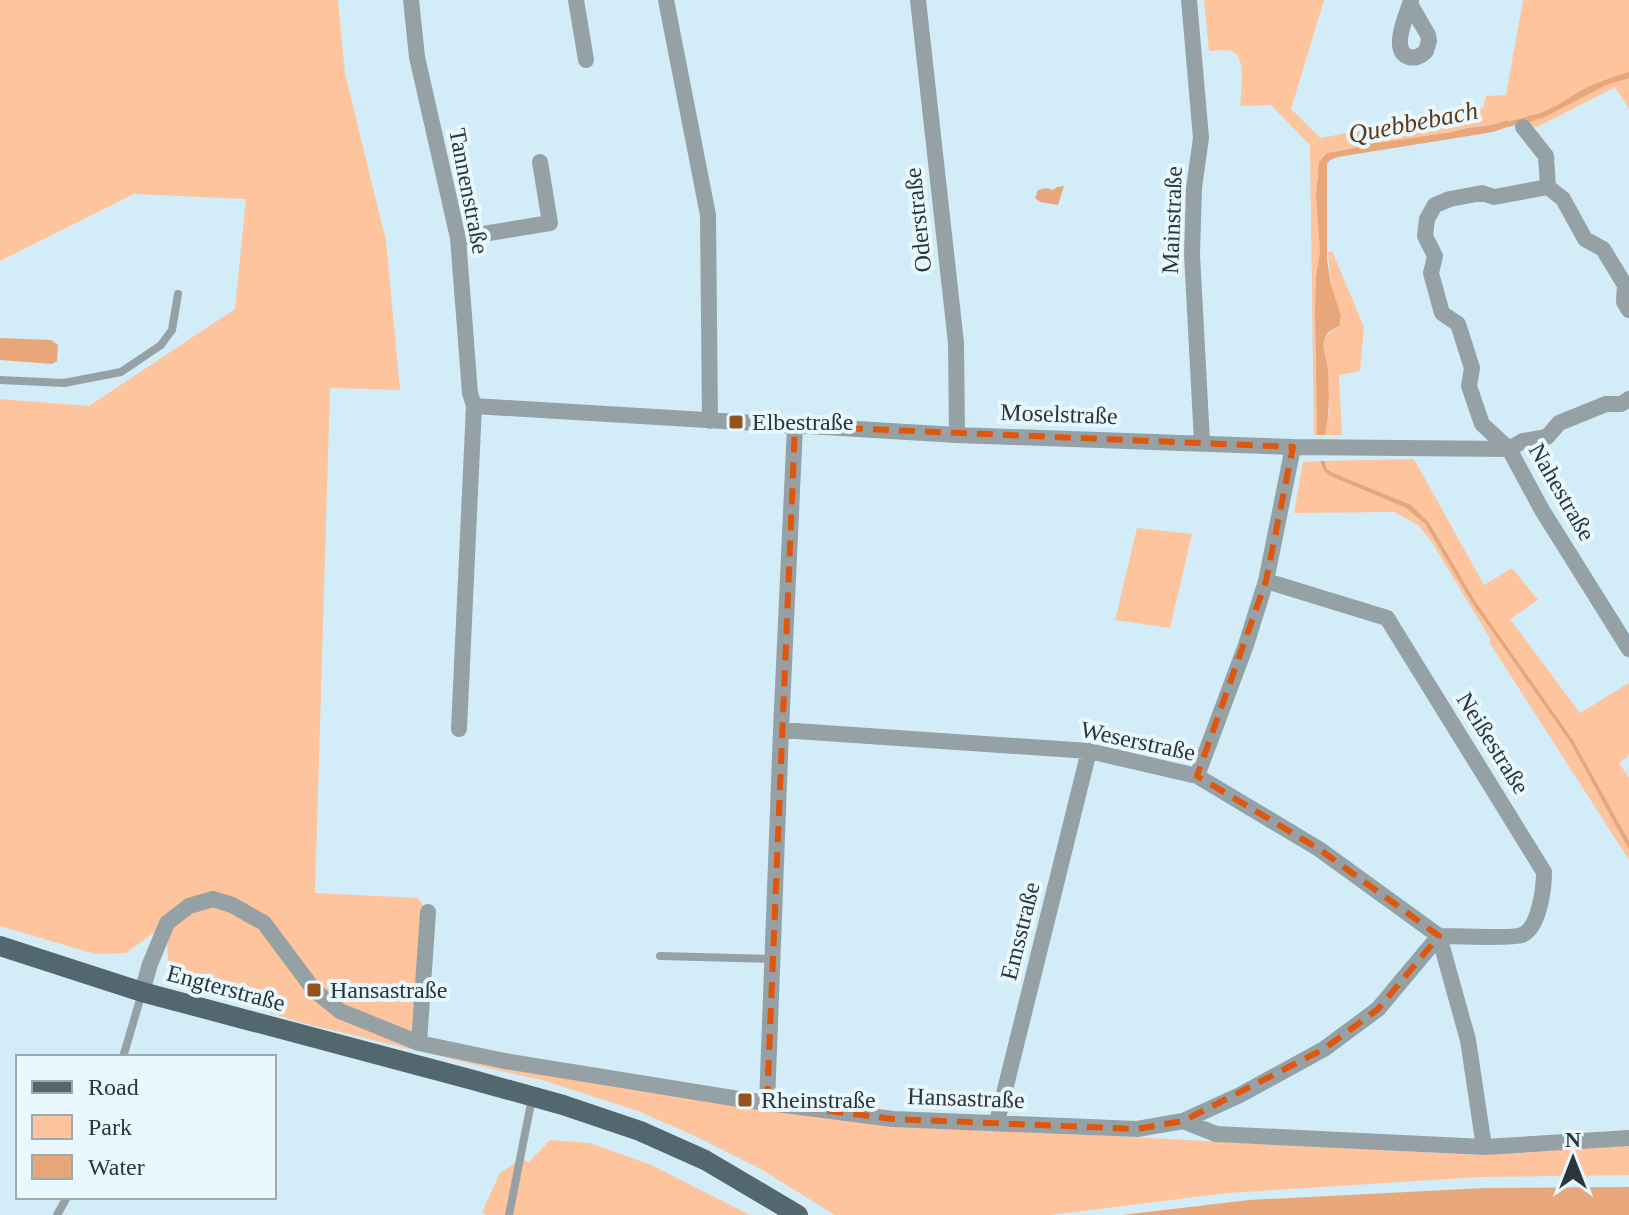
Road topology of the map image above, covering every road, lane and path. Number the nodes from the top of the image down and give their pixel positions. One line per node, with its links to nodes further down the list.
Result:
1 (411, 0): 10 (street, Tannenstraße)
2 (576, 0): 6 (street)
3 (666, 0): 16 (street)
4 (918, 0): 18 (street, Oderstraße)
5 (1189, 0): 19 (street, Mainstraße)
6 (586, 60)
7 (1523, 127): 9 (street)
8 (540, 162): 10 (street)
9 (1548, 187): 12 (street); 21 (street, Nahestraße)
10 (458, 238): 14 (street, Tannenstraße)
11 (178, 294): 13 (lane)
12 (1629, 310)
13 (0, 380)
14 (472, 399): 16 (street, Moselstraße); 24 (street, Tannenstraße)
15 (1629, 399): 21 (street, Moselstraße)
16 (710, 421): 17 (street, Moselstraße)
17 (795, 426): 18 (street, Moselstraße); 25 (street)
18 (957, 435): 19 (street, Moselstraße)
19 (1202, 442): 20 (street, Moselstraße)
20 (1293, 447): 21 (street, Moselstraße); 22 (street)
21 (1509, 449): 23 (street, Nahestraße)
22 (1266, 581): 27 (street); 29 (street, Neißestraße)
23 (1629, 649)
24 (459, 729)
25 (781, 730): 26 (street, Weserstraße); 32 (street)
26 (1089, 751): 27 (street, Weserstraße); 39 (street, Emsstraße)
27 (1197, 776): 29 (street, Weserstraße)
28 (428, 912): 34 (street)
29 (1439, 936): 38 (street, Hansastraße); 41 (street)
30 (0, 946): 33 (main road, Engterstraße)
31 (660, 956): 32 (lane)
32 (772, 959): 37 (street)
33 (142, 992): 34 (street, Hansastraße); 35 (lane); 36 (main road, Engterstraße)
34 (419, 1043): 37 (street, Hansastraße)
35 (124, 1055)
36 (532, 1097): 42 (lane); 43 (main road, Engterstraße)
37 (767, 1103): 39 (street, Hansastraße)
38 (1183, 1121): 39 (street, Hansastraße); 41 (street, Hansastraße)
39 (997, 1122)
40 (1629, 1138): 41 (street, Hansastraße)
41 (1484, 1147)
42 (509, 1215)
43 (798, 1215)

